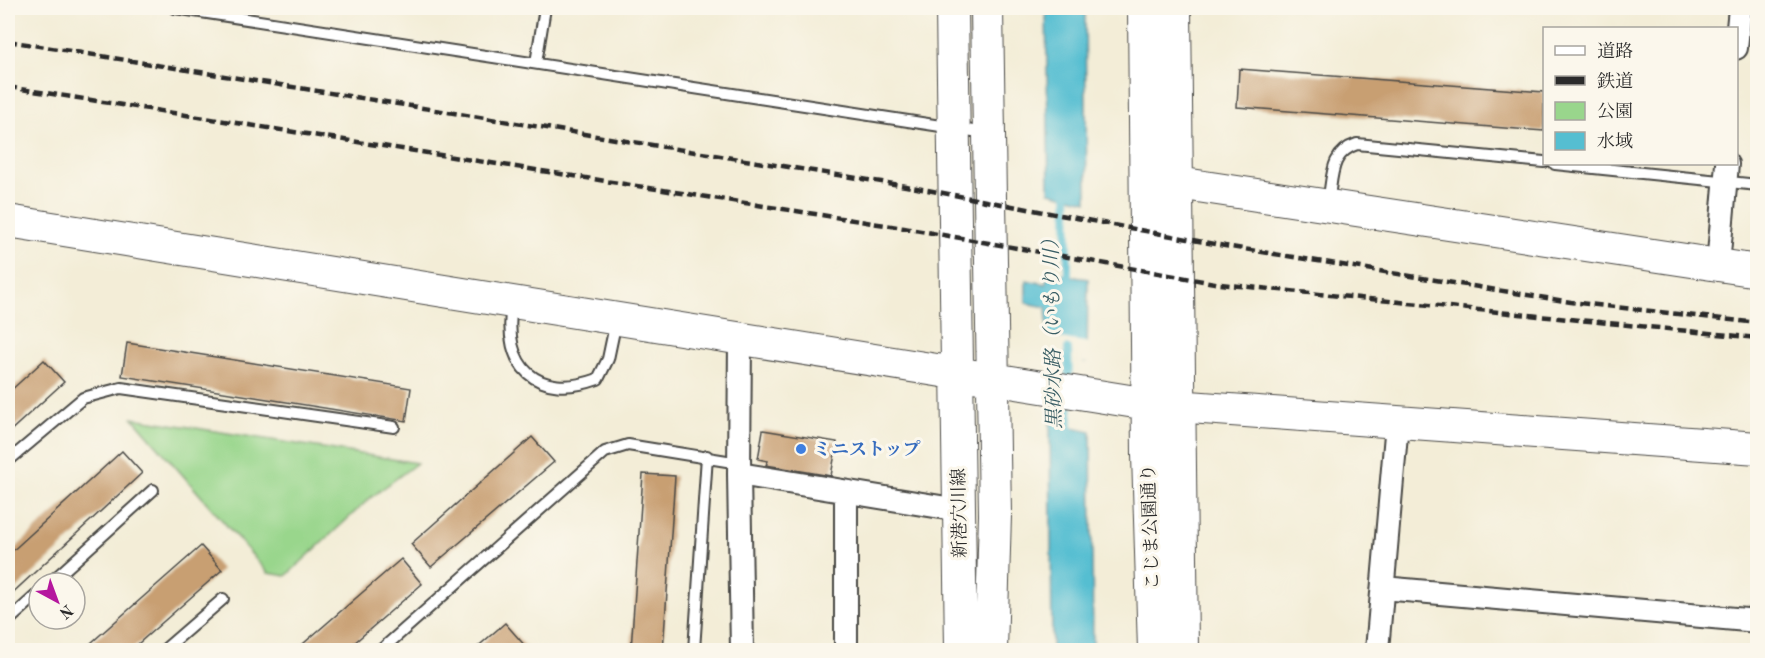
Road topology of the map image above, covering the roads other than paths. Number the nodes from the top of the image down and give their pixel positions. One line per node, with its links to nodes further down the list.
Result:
1 (175, 8): 9 (lane)
2 (545, 8): 9 (lane)
3 (952, 8): 10 (street, 新港穴川線)
4 (987, 8): 11 (street, 新港穴川線)
5 (1144, 8): 15 (street, こじま公園通り)
6 (1175, 8): 16 (street, こじま公園通り)
7 (1740, 8): 8 (street)
8 (1738, 35)
9 (536, 63): 10 (lane)
10 (954, 128): 11 (lane); 25 (street, 新港穴川線)
11 (989, 134): 26 (street, 新港穴川線)
12 (1543, 162): 18 (lane)
13 (1577, 165): 14 (lane)
14 (1726, 172): 17 (lane); 20 (street)
15 (1145, 178): 16 (street); 27 (street, こじま公園通り)
16 (1177, 183): 18 (street); 28 (street, こじま公園通り)
17 (1758, 184)
18 (1328, 205): 20 (street)
19 (8, 221): 22 (street)
20 (1718, 265): 21 (street)
21 (1758, 271)
22 (512, 302): 23 (street); 23 (lane)
23 (617, 318): 24 (street)
24 (740, 338): 25 (street); 34 (street)
25 (957, 375): 26 (street); 37 (street, 新港穴川線)
26 (993, 381): 27 (street); 50 (street, 新港穴川線)
27 (1148, 404): 28 (street); 51 (street, こじま公園通り)
28 (1180, 406): 29 (street); 52 (street, こじま公園通り)
29 (1397, 423): 31 (street); 39 (street)
30 (394, 427): 33 (lane)
31 (1758, 448)
32 (707, 456): 34 (lane); 45 (lane); 46 (lane)
33 (8, 461)
34 (739, 469): 36 (street); 47 (street)
35 (153, 490): 38 (lane)
36 (846, 492): 37 (street); 48 (street)
37 (959, 510): 49 (street, 新港穴川線)
38 (63, 571)
39 (1383, 588): 43 (street); 53 (street)
40 (224, 599): 44 (lane)
41 (27, 604): 42 (lane)
42 (8, 621)
43 (1758, 621)
44 (164, 651)
45 (381, 651)
46 (694, 651)
47 (742, 651)
48 (846, 651)
49 (960, 651)
50 (991, 651)
51 (1154, 651)
52 (1182, 651)
53 (1377, 651)

